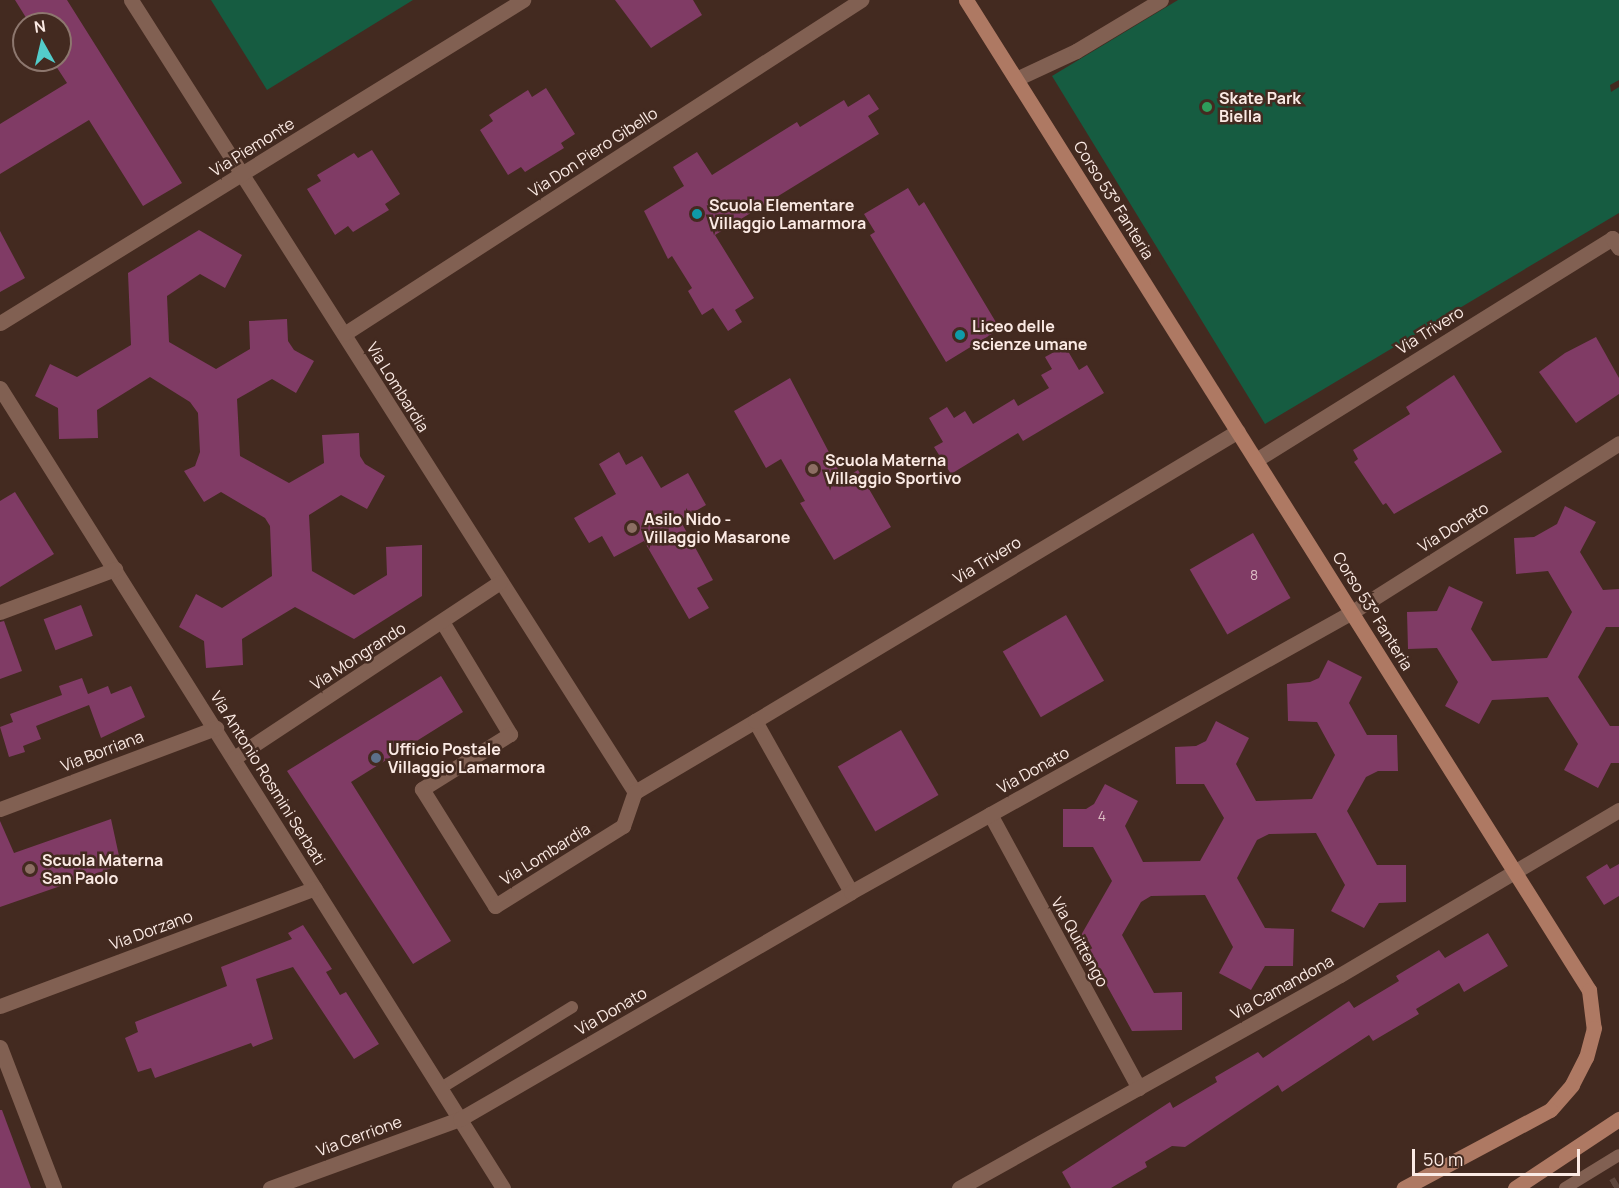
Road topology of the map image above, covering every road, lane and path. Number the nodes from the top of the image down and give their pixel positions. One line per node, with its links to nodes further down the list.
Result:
1 (131, 0): 7 (street, Via Lombardia)
2 (524, 0): 7 (street, Via Piemonte)
3 (861, 0): 10 (street, Via Don Piero Gibello)
4 (966, 0): 6 (street, Corso 53° Fanteria)
5 (1161, 0): 6 (street)
6 (1016, 79): 12 (street, Corso 53° Fanteria)
7 (243, 173): 9 (street, Via Piemonte); 10 (street, Via Lombardia)
8 (1619, 248): 14 (street, Via Trivero)
9 (0, 323)
10 (344, 334): 16 (street, Via Lombardia)
11 (0, 388): 15 (street, Via Antonio Rosmini Serbati)
12 (1238, 431): 14 (street, Corso 53° Fanteria); 20 (street, Via Trivero)
13 (1619, 443): 18 (street, Via Donato)
14 (1256, 460): 18 (street, Corso 53° Fanteria)
15 (116, 569): 17 (street); 21 (street, Via Antonio Rosmini Serbati)
16 (500, 582): 19 (street, Via Mongrando); 23 (street, Via Lombardia)
17 (0, 612)
18 (1352, 612): 26 (street, Via Donato); 27 (street, Corso 53° Fanteria)
19 (443, 623): 22 (street, Via Mongrando); 23 (street, Via Lombardia)
20 (755, 721): 23 (street); 29 (street)
21 (216, 728): 22 (street, Via Antonio Rosmini Serbati); 24 (street, Via Borriana)
22 (234, 758): 28 (street, Via Antonio Rosmini Serbati)
23 (635, 792)
24 (0, 809)
25 (1619, 810): 27 (street, Via Camandona)
26 (990, 814): 29 (street, Via Donato); 34 (street, Via Quittengo)
27 (1517, 872): 34 (street, Via Camandona); 42 (street, Corso 53° Fanteria)
28 (315, 888): 30 (street, Via Dorzano); 33 (street, Via Antonio Rosmini Serbati)
29 (851, 892): 35 (street, Via Donato)
30 (0, 1006)
31 (572, 1007): 33 (lane)
32 (0, 1047): 38 (street)
33 (441, 1088): 35 (street, Via Antonio Rosmini Serbati)
34 (1139, 1088): 41 (street, Via Camandona)
35 (460, 1119): 39 (street, Via Cerrione); 40 (street, Via Antonio Rosmini Serbati)
36 (1619, 1119): 43 (street)
37 (1619, 1155): 44 (lane)
38 (54, 1188)
39 (270, 1188)
40 (503, 1188)
41 (959, 1188)
42 (1404, 1188)
43 (1515, 1188)
44 (1565, 1188)

